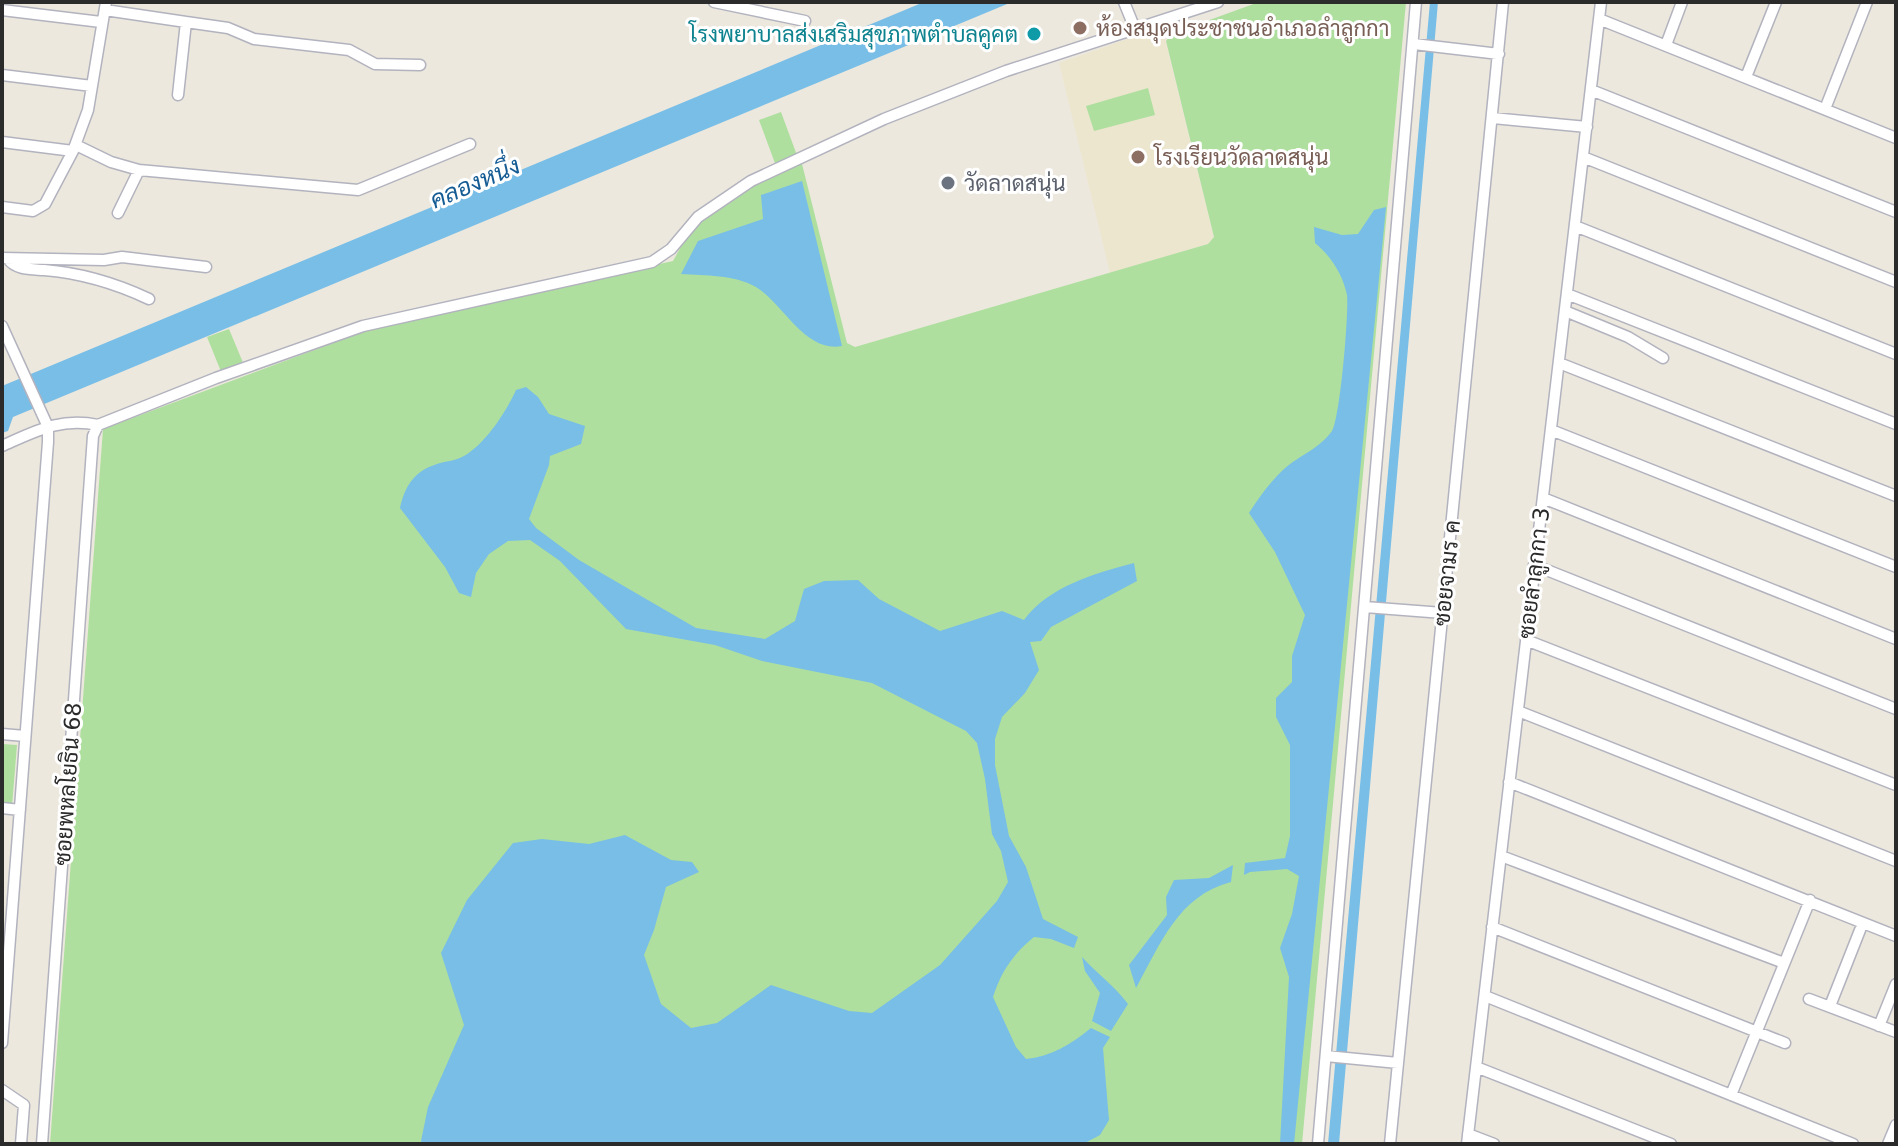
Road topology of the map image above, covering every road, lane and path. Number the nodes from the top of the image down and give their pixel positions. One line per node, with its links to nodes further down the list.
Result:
1 (714, 2): 13 (street)
2 (1124, 2): 16 (street)
3 (1218, 2): 16 (street)
4 (1416, 2): 17 (street)
5 (1503, 2): 19 (street, ซอยจามร ค)
6 (1601, 2): 12 (street, ซอยลำลูกกา 3)
7 (1682, 2): 18 (street)
8 (1776, 2): 22 (street)
9 (1867, 2): 26 (street)
10 (105, 6): 14 (street); 15 (street)
11 (2, 10): 14 (street)
12 (1599, 19): 18 (street); 24 (street, ซอยลำลูกกา 3)
13 (805, 21)
14 (101, 22): 23 (street)
15 (186, 22): 20 (street); 25 (street)
16 (1135, 29): 51 (street)
17 (1423, 45): 19 (street); 58 (street)
18 (1666, 45): 22 (street)
19 (1499, 54): 27 (street, ซอยจามร ค)
20 (420, 65)
21 (2, 75): 23 (street)
22 (1746, 77): 26 (street)
23 (92, 86): 32 (street)
24 (1591, 90): 28 (street, ซอยลำลูกกา 3); 36 (street)
25 (178, 95)
26 (1825, 109): 29 (street)
27 (1493, 118): 28 (street); 59 (street, ซอยจามร ค)
28 (1587, 127): 33 (street, ซอยลำลูกกา 3)
29 (1896, 138)
30 (2, 142): 32 (street)
31 (470, 144): 34 (street)
32 (74, 148): 34 (street); 35 (street)
33 (1583, 157): 38 (street, ซอยลำลูกกา 3); 41 (street)
34 (139, 170): 37 (street)
35 (2, 207)
36 (1896, 212)
37 (118, 213)
38 (1575, 226): 42 (street, ซอยลำลูกกา 3); 46 (street)
39 (5, 258): 40 (street); 43 (street)
40 (206, 267)
41 (1896, 282)
42 (1567, 294): 44 (street, ซอยลำลูกกา 3); 50 (street)
43 (149, 299)
44 (1565, 311): 47 (street); 48 (street, ซอยลำลูกกา 3)
45 (2, 326): 49 (street)
46 (1896, 354)
47 (1663, 358)
48 (1559, 363): 52 (street, ซอยลำลูกกา 3); 54 (street)
49 (46, 423): 51 (street); 53 (street); 65 (street)
50 (1896, 424)
51 (98, 425): 94 (street, ซอยพหลโยธิน 68)
52 (1551, 430): 55 (street, ซอยลำลูกกา 3); 57 (street)
53 (2, 446)
54 (1896, 496)
55 (1543, 498): 56 (street, ซอยลำลูกกา 3); 60 (street)
56 (1534, 565): 61 (street, ซอยลำลูกกา 3); 62 (street)
57 (1896, 567)
58 (1370, 607): 59 (street); 86 (street)
59 (1443, 613): 87 (street, ซอยจามร ค)
60 (1896, 639)
61 (1526, 640): 63 (street, ซอยลำลูกกา 3); 67 (street)
62 (1896, 709)
63 (1518, 711): 66 (street, ซอยลำลูกกา 3); 71 (street)
64 (2, 734): 65 (street)
65 (25, 736): 69 (street)
66 (1509, 782): 70 (street, ซอยลำลูกกา 3); 72 (street)
67 (1896, 785)
68 (2, 808): 69 (street)
69 (20, 810): 84 (street)
70 (1501, 856): 73 (street, ซอยลำลูกกา 3); 76 (street)
71 (1896, 861)
72 (1810, 900): 75 (street); 76 (street)
73 (1492, 927): 78 (street, ซอยลำลูกกา 3); 83 (street)
74 (1860, 930): 80 (street)
75 (1896, 936)
76 (1784, 963): 83 (street)
77 (1896, 984): 81 (street)
78 (1485, 996): 88 (street, ซอยลำลูกกา 3); 90 (street)
79 (1809, 999): 80 (street)
80 (1830, 1006): 81 (street)
81 (1879, 1026): 82 (street)
82 (1896, 1032)
83 (1757, 1033): 85 (street); 90 (street)
84 (2, 1043)
85 (1785, 1043)
86 (1332, 1056): 87 (street); 95 (street)
87 (1398, 1063): 96 (street, ซอยจามร ค)
88 (1476, 1067): 92 (street, ซอยลำลูกกา 3); 98 (street)
89 (2, 1090): 93 (street)
90 (1731, 1095): 99 (street)
91 (1896, 1125): 100 (street)
92 (1468, 1139): 97 (street)
93 (21, 1144)
94 (42, 1144)
95 (1318, 1144)
96 (1390, 1144)
97 (1494, 1144)
98 (1671, 1144)
99 (1853, 1144)
100 (1888, 1144)

